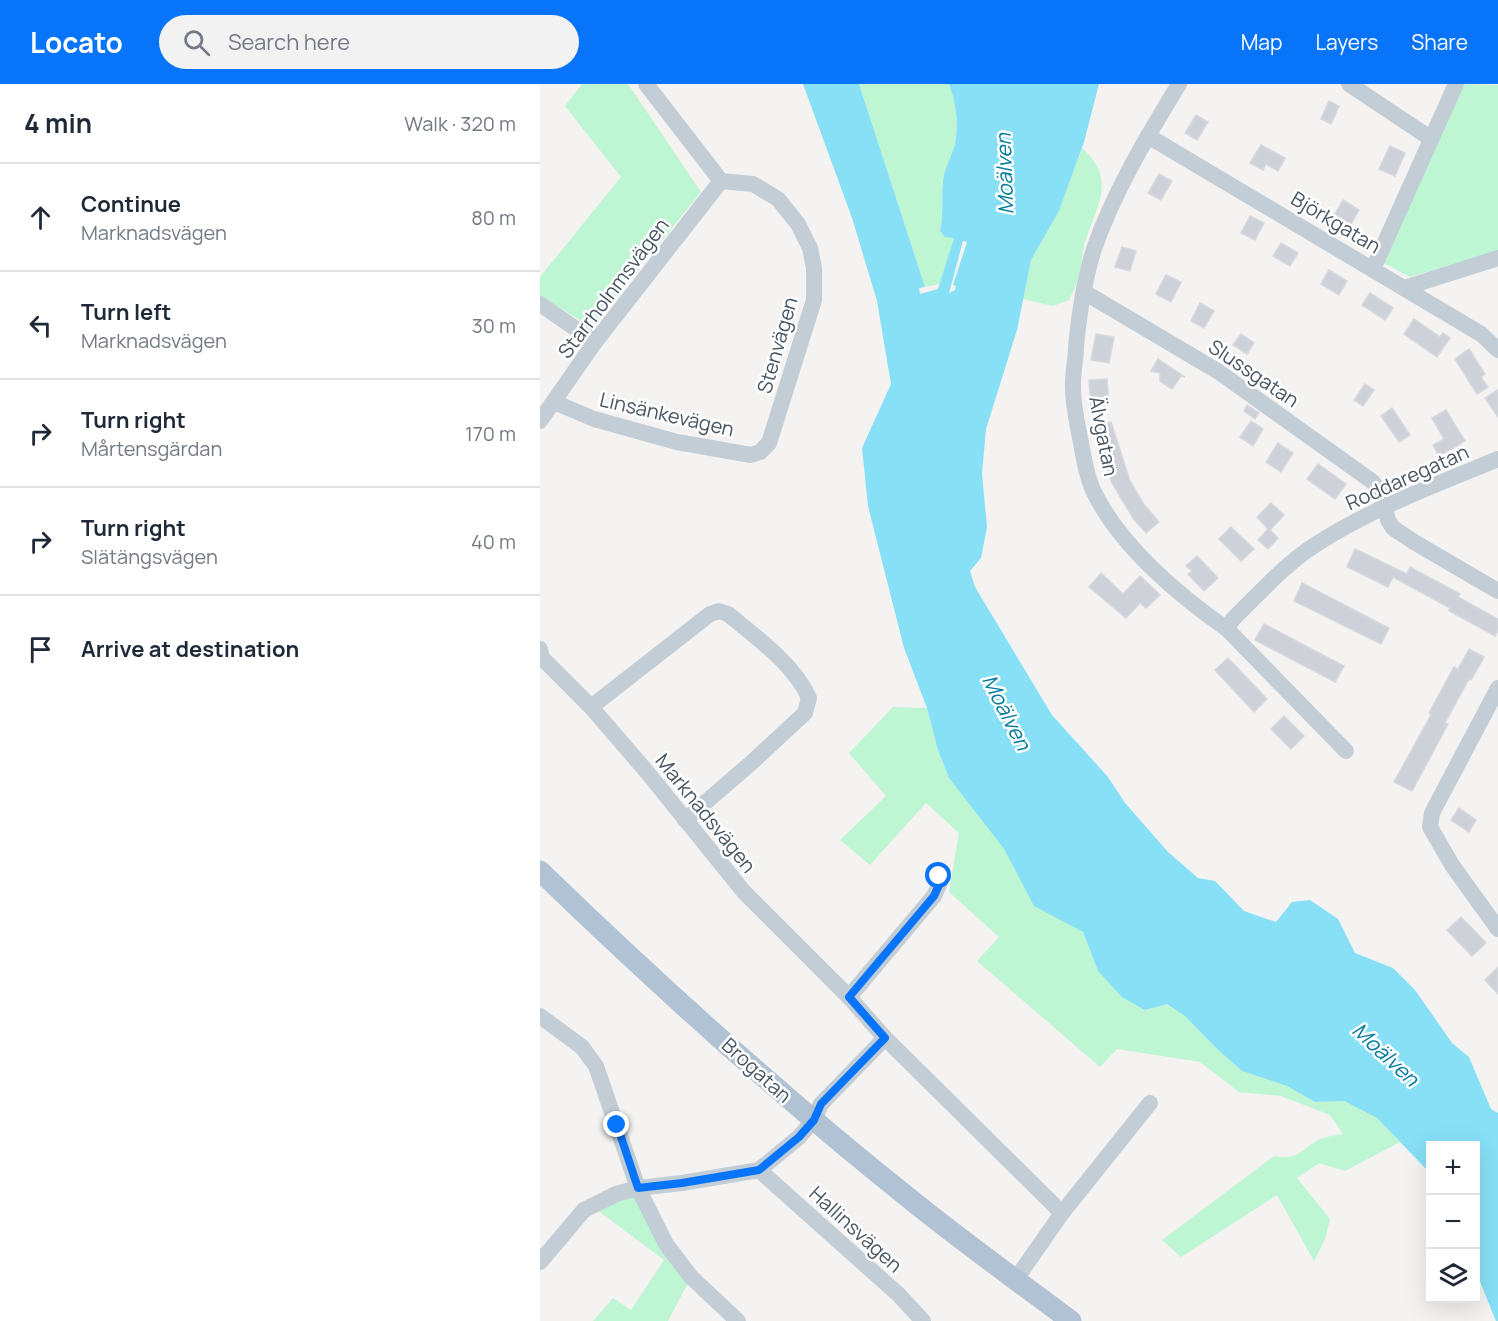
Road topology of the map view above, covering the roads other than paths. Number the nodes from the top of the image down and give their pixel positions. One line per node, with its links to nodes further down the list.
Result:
1 (646, 84): 7 (street)
2 (1179, 84): 5 (street, Älvgatan)
3 (1349, 84): 6 (street)
4 (1456, 84): 6 (street)
5 (1148, 136): 9 (street, Björkgatan); 11 (street, Älvgatan)
6 (1430, 138): 9 (street)
7 (721, 181): 13 (street, Starrholnmsvägen); 17 (street, Stenvägen)
8 (1498, 258): 10 (street)
9 (1373, 269): 10 (street, Björkgatan)
10 (1404, 288): 14 (street, Björkgatan)
11 (1084, 292): 19 (street, Slussgatan); 21 (street, Älvgatan)
12 (540, 304): 13 (street)
13 (595, 342): 15 (street, Starrholnmsvägen)
14 (1498, 350)
15 (554, 402): 16 (street, Starrholnmsvägen); 17 (street, Linsänkevägen)
16 (540, 421)
17 (769, 443)
18 (1498, 459): 19 (street, Roddaregatan)
19 (1386, 505): 20 (street, Slussgatan); 21 (street, Roddaregatan)
20 (1498, 591)
21 (1227, 629): 25 (street, Älvgatan)
22 (541, 655): 24 (street, Marknadsvägen)
23 (1498, 688): 29 (street)
24 (591, 706): 26 (street, Marknadsvägen); 26 (street)
25 (1346, 751)
26 (685, 820): 30 (street, Marknadsvägen)
27 (540, 871): 34 (main road, Brogatan)
28 (934, 871): 30 (street)
29 (1498, 929)
30 (849, 997): 32 (street, Marknadsvägen)
31 (540, 1016): 36 (street)
32 (885, 1038): 34 (street); 37 (street, Marknadsvägen)
33 (1150, 1103): 37 (street)
34 (814, 1120): 35 (street); 39 (main road, Brogatan)
35 (759, 1170): 36 (street); 41 (street, Hallinsvägen)
36 (638, 1188): 38 (street); 40 (street)
37 (1062, 1214): 39 (street)
38 (540, 1262)
39 (1016, 1279): 42 (main road, Brogatan)
40 (738, 1321)
41 (923, 1321)
42 (1071, 1321)

